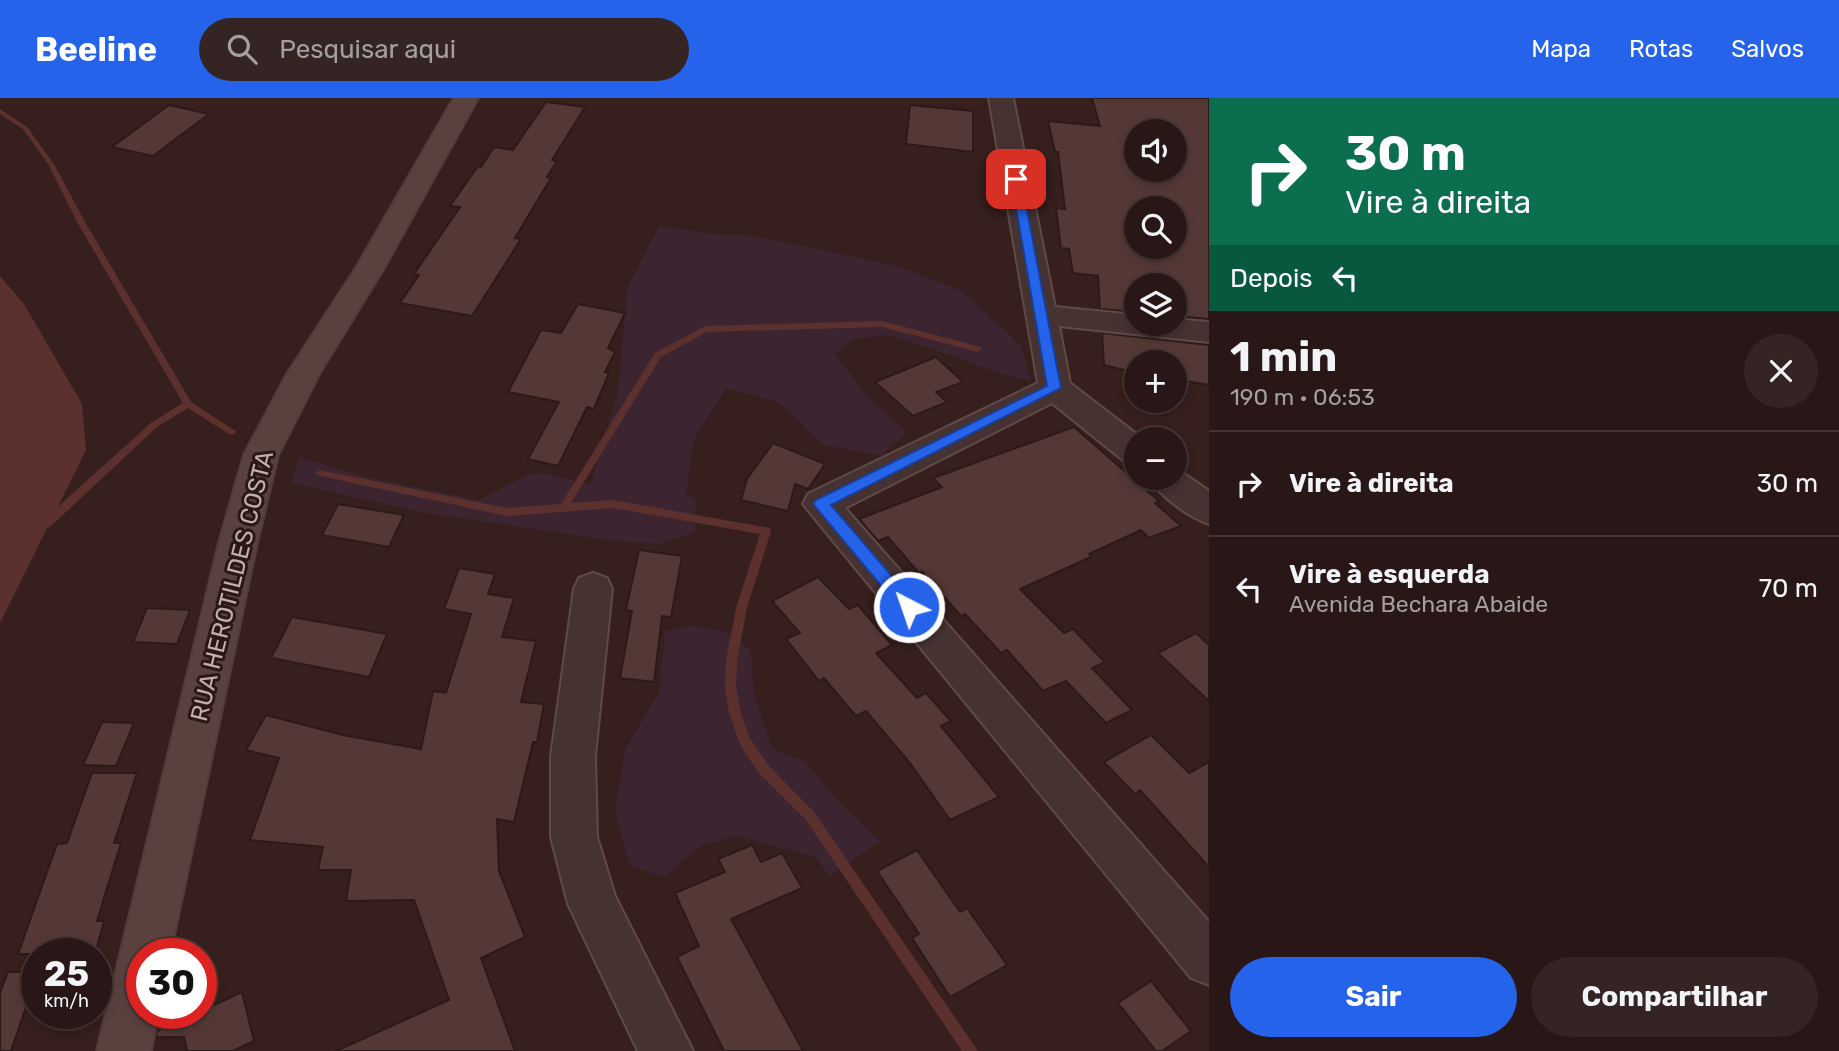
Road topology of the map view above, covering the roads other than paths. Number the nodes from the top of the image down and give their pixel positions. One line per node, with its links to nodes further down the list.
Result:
1 (466, 98): 10 (street, RUA HEROTILDES COSTA)
2 (1001, 98): 3 (street)
3 (1041, 315): 4 (street); 5 (street)
4 (1209, 332)
5 (1055, 388): 6 (street); 11 (street)
6 (1124, 443)
7 (1183, 490): 8 (street)
8 (1209, 510)
9 (593, 589): 14 (street)
10 (149, 938)
11 (1209, 960)
12 (129, 1029): 13 (street)
13 (124, 1051)
14 (666, 1051)

